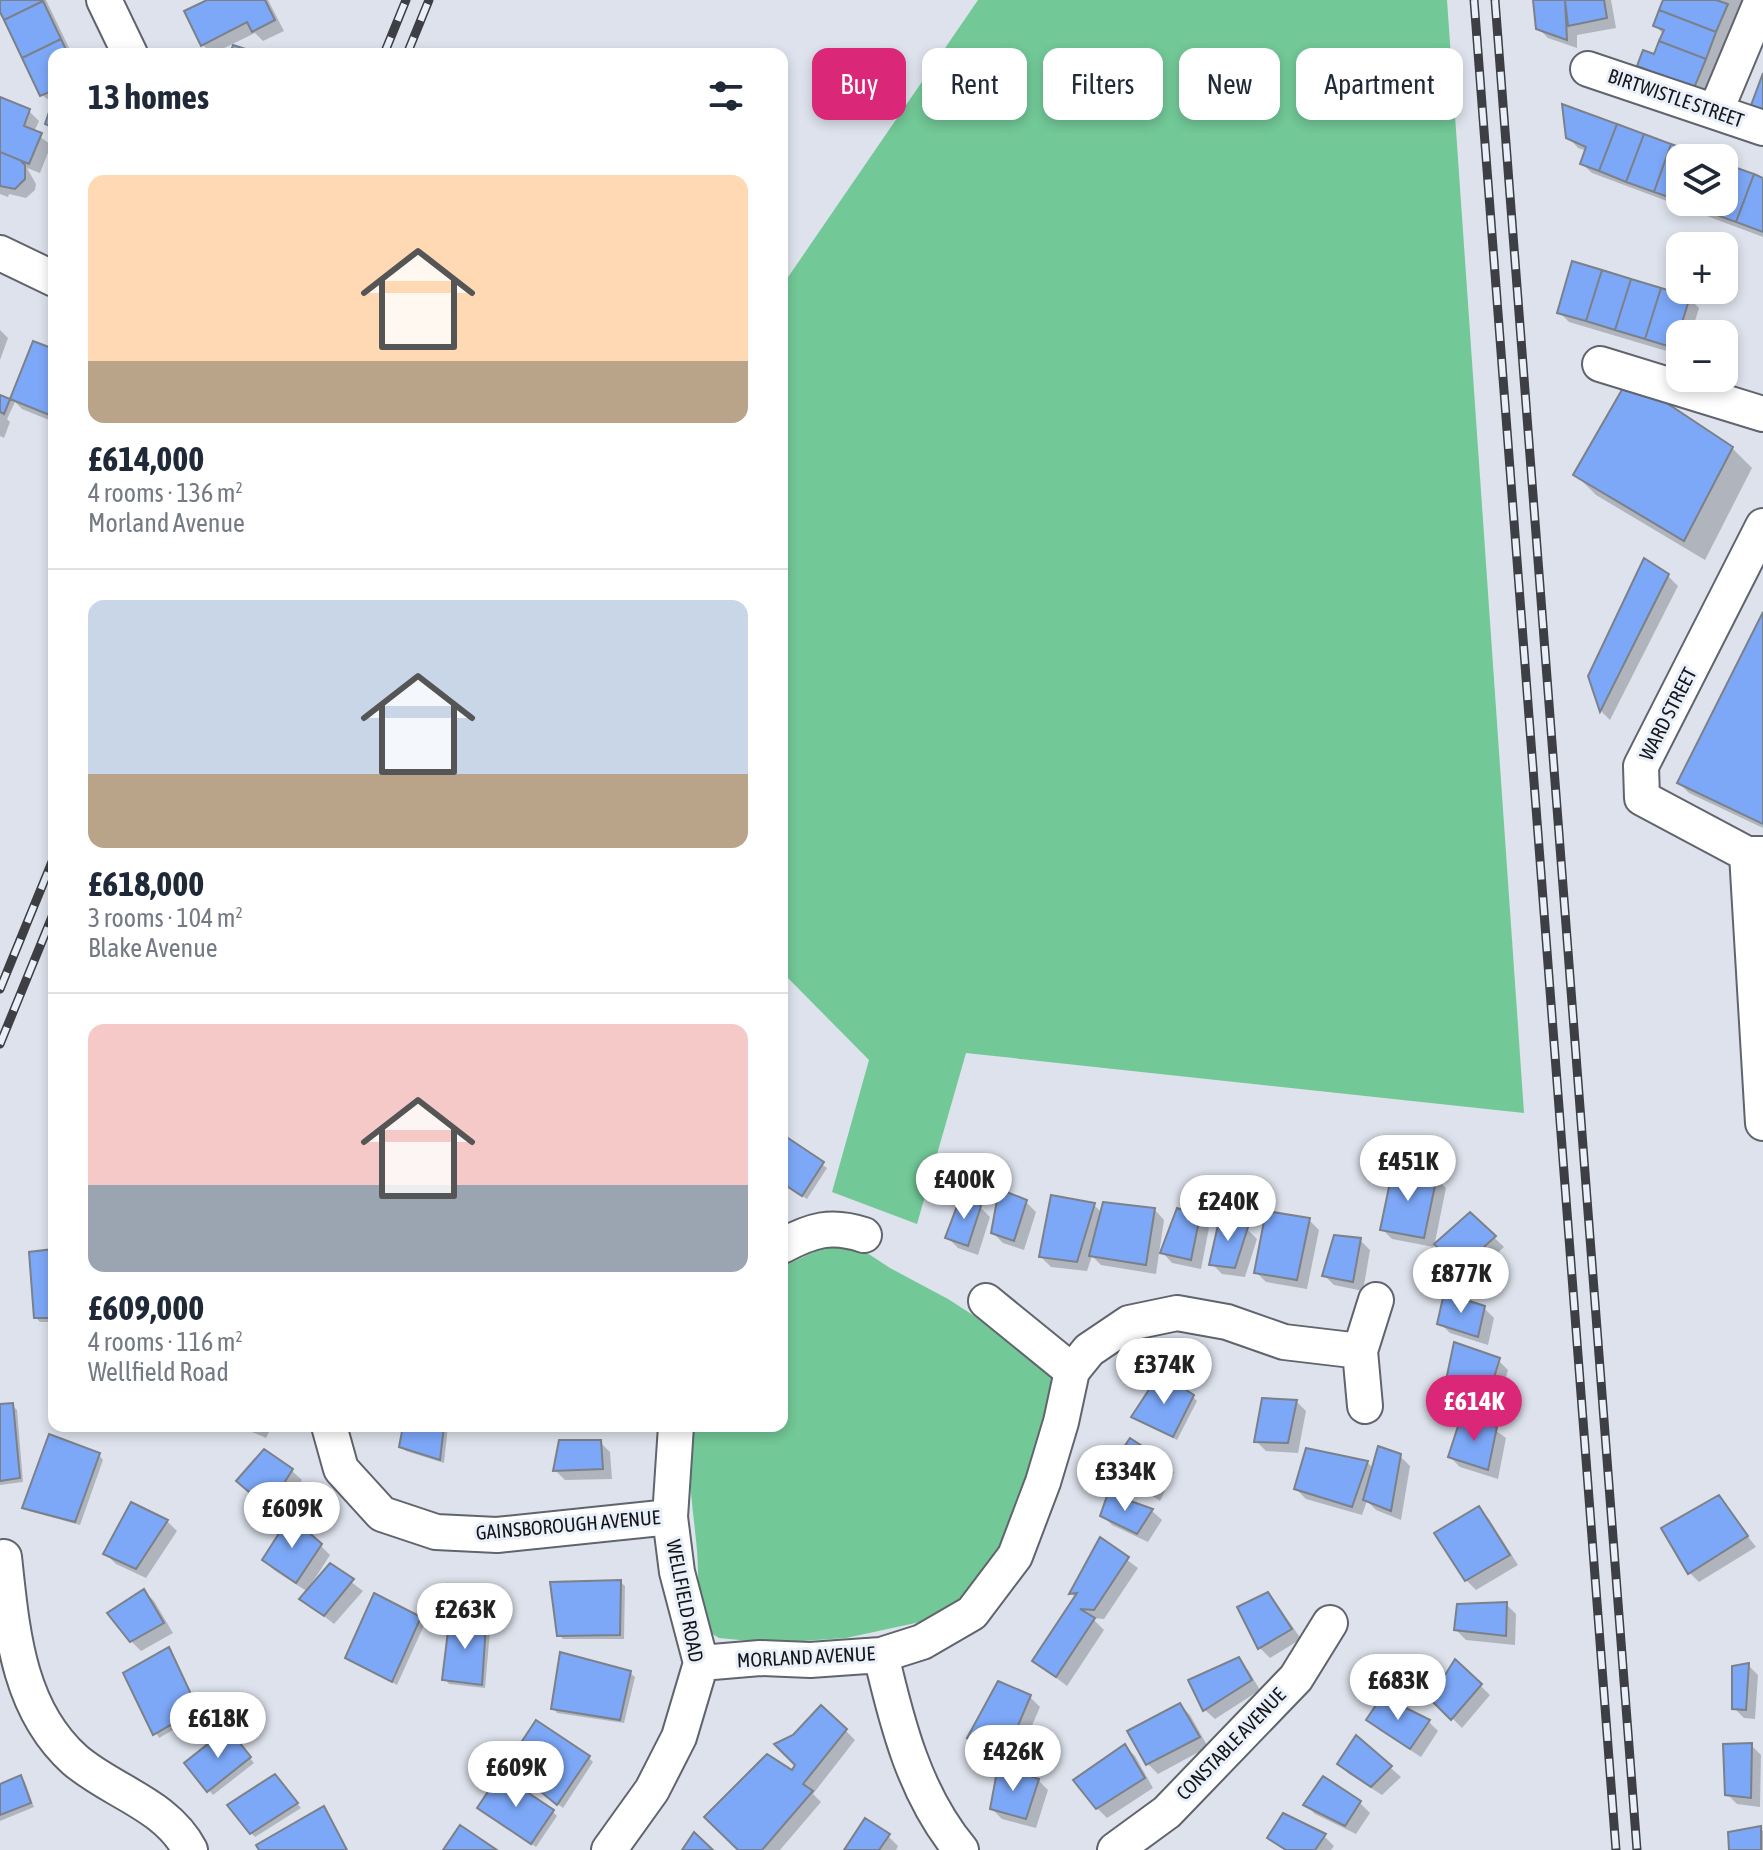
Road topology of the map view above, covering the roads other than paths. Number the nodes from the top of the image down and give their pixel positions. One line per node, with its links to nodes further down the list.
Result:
1 (104, 0): 3 (street)
2 (1762, 0): 5 (street)
3 (127, 48)
4 (1588, 69): 5 (street, BIRTWISTLE STREET)
5 (1716, 110): 6 (street, BIRTWISTLE STREET)
6 (1763, 128)
7 (0, 253): 8 (street)
8 (48, 276)
9 (1600, 364): 10 (street)
10 (1763, 414)
11 (1763, 526): 12 (street, WARD STREET)
12 (1755, 854): 13 (street, WARD STREET)
13 (1763, 1123)
14 (864, 1235): 15 (street)
15 (788, 1243)
16 (1376, 1300): 18 (street)
17 (986, 1301): 19 (street)
18 (1360, 1351): 19 (street); 20 (street)
19 (1072, 1371): 27 (street, MORLAND AVENUE)
20 (1365, 1406)
21 (331, 1432): 23 (street, GAINSBOROUGH AVENUE)
22 (676, 1432): 23 (street, WELLFIELD ROAD)
23 (670, 1517): 28 (street, WELLFIELD ROAD)
24 (4, 1557): 25 (street)
25 (6, 1622): 29 (street)
26 (1330, 1623): 32 (street, CONSTABLE AVENUE)
27 (881, 1655): 28 (street, MORLAND AVENUE); 31 (street)
28 (701, 1663): 30 (street, WELLFIELD ROAD)
29 (190, 1850)
30 (609, 1850)
31 (961, 1850)
32 (1115, 1850)

